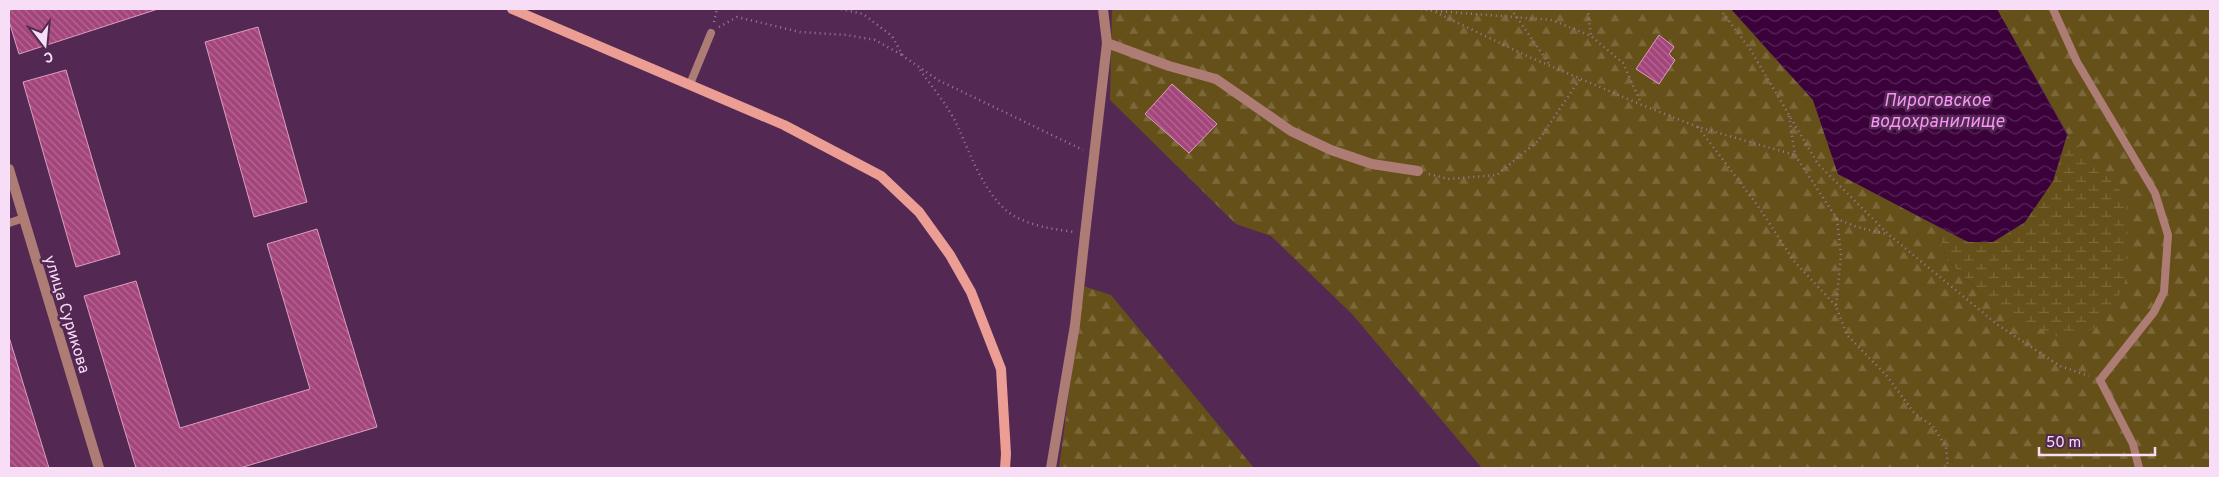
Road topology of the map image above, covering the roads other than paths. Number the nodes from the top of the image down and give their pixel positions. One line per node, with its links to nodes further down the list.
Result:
1 (512, 9): 6 (street)
2 (1103, 9): 5 (street)
3 (2053, 9): 14 (lane)
4 (712, 33): 6 (lane)
5 (1106, 43): 8 (street); 13 (street)
6 (690, 84): 12 (street)
7 (9, 169): 9 (street, улица Сурикова)
8 (1418, 171)
9 (24, 218): 10 (lane); 11 (street, улица Сурикова)
10 (9, 223)
11 (99, 468)
12 (1005, 468)
13 (1051, 468)
14 (2139, 468)

